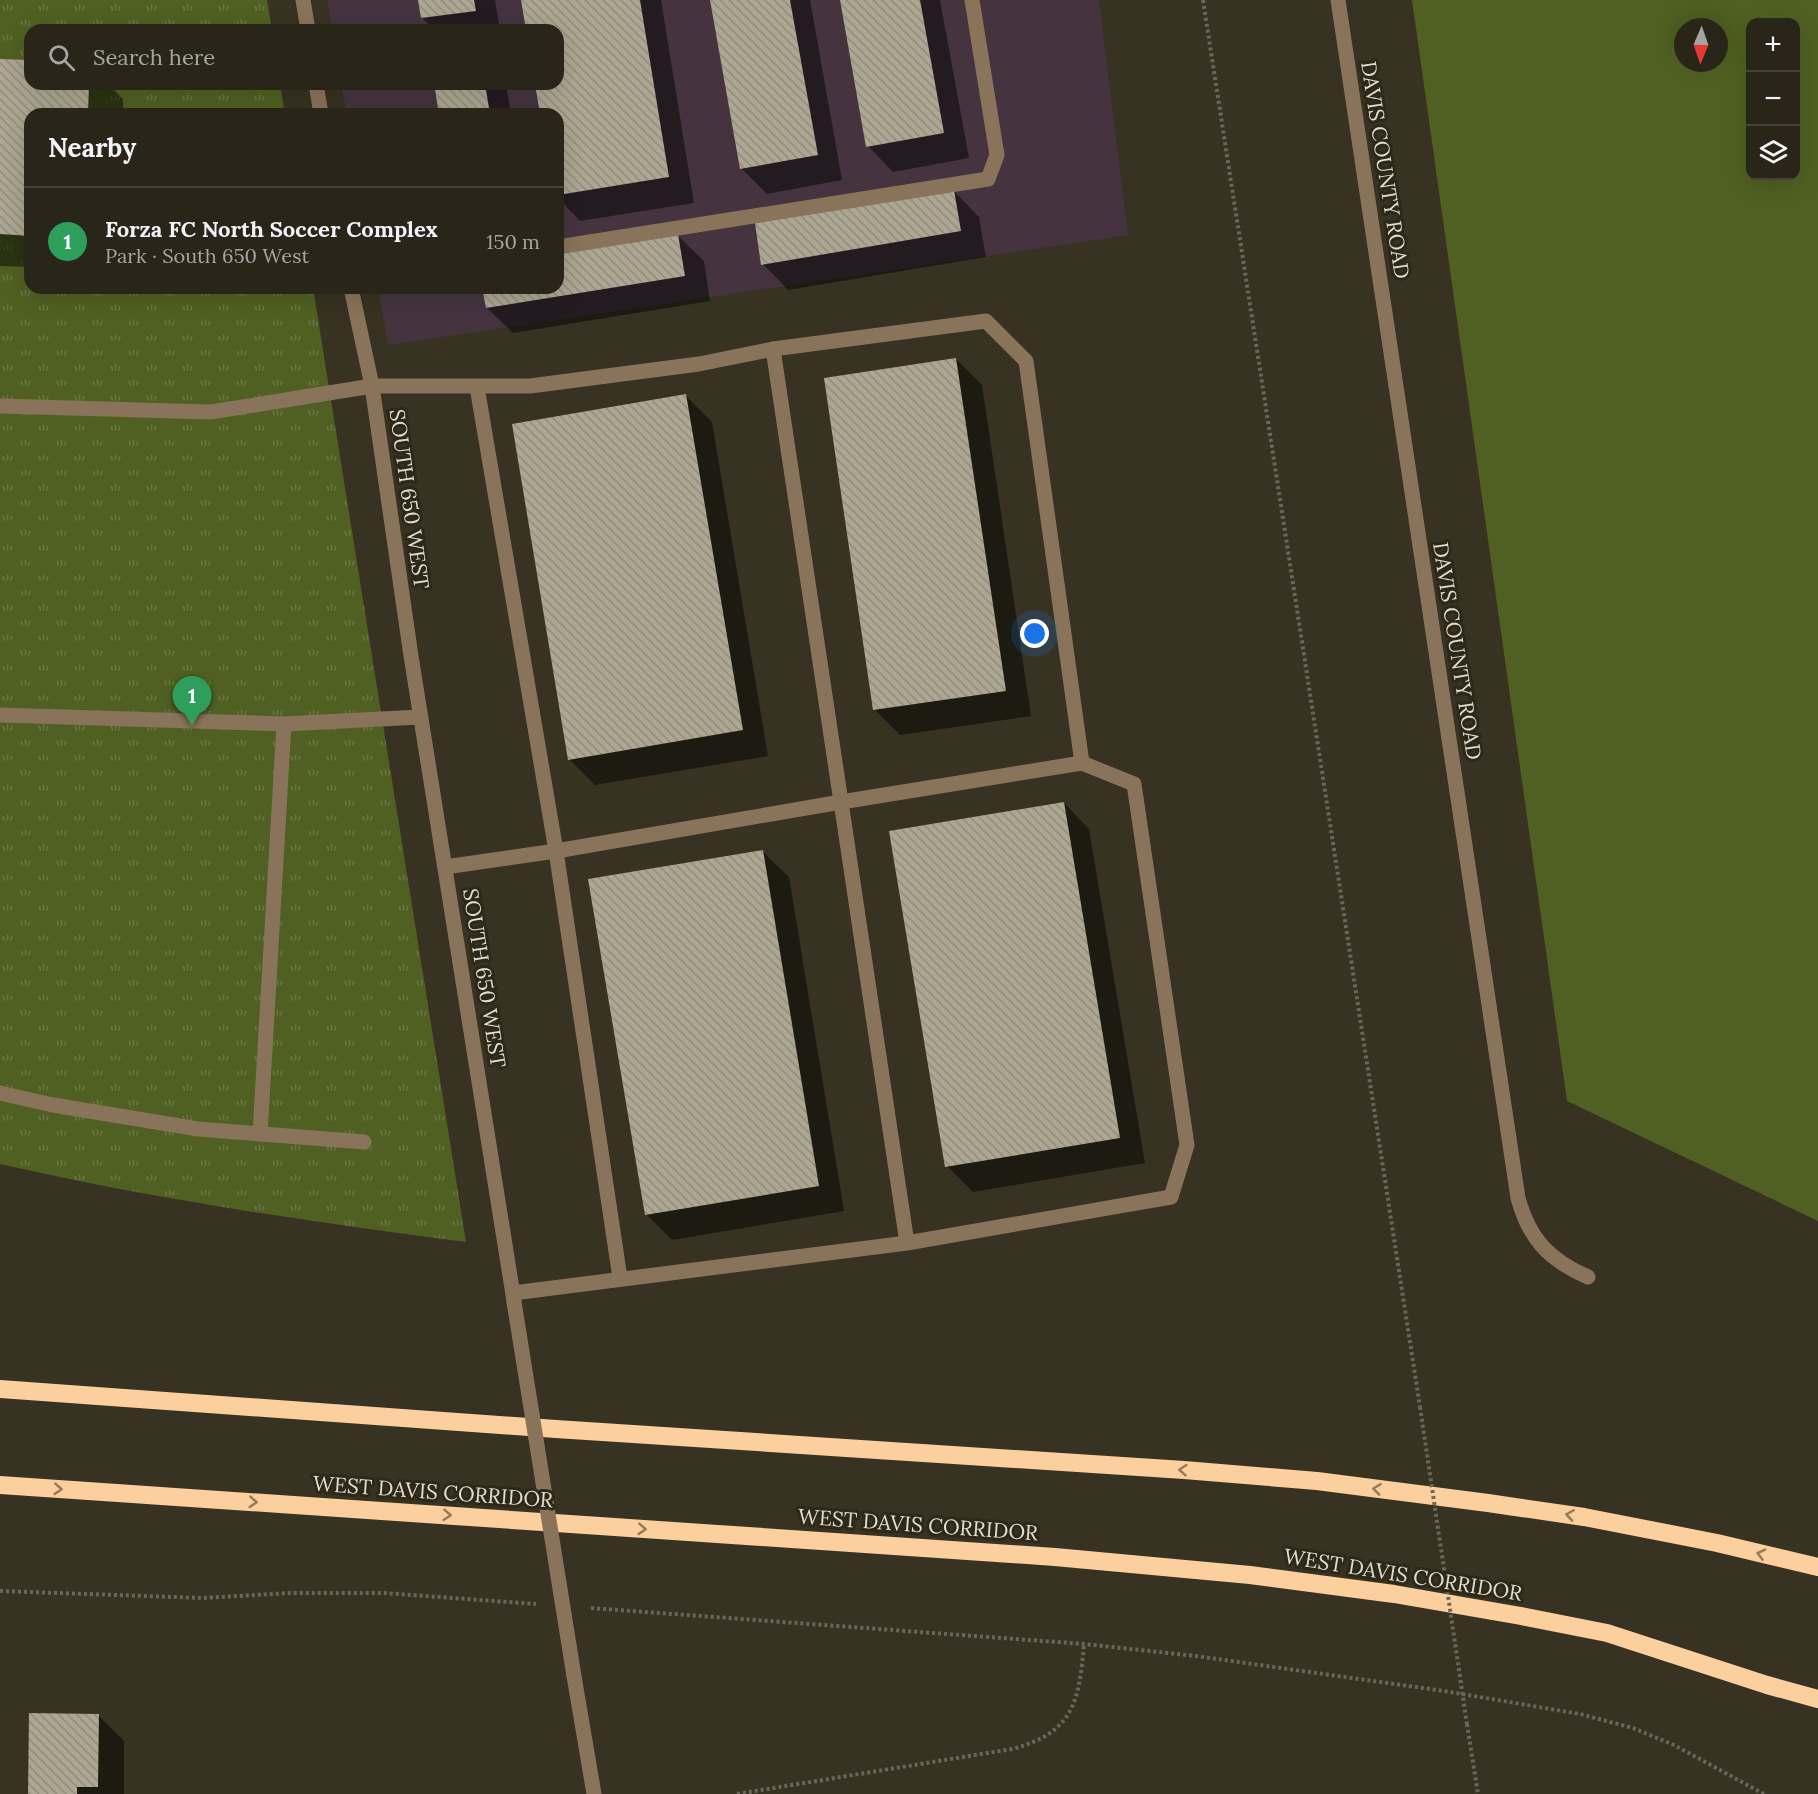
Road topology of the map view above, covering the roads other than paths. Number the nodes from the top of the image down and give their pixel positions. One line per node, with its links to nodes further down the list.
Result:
1 (303, 0): 4 (street)
2 (972, 0): 7 (street)
3 (1338, 0): 24 (street, DAVIS COUNTY ROAD)
4 (307, 24)
5 (317, 90): 6 (street)
6 (320, 108)
7 (564, 246)
8 (352, 294): 10 (street, SOUTH 650 WEST)
9 (773, 349): 11 (street); 16 (street); 17 (street)
10 (372, 386): 11 (street); 12 (street); 14 (street, SOUTH 650 WEST)
11 (477, 387): 18 (street)
12 (0, 406)
13 (0, 715): 15 (street)
14 (420, 717): 15 (street); 19 (street, SOUTH 650 WEST)
15 (284, 724): 21 (street)
16 (1082, 763): 17 (street); 23 (street)
17 (841, 802): 18 (street); 23 (street)
18 (556, 851): 19 (street); 25 (street)
19 (445, 867): 26 (street, SOUTH 650 WEST)
20 (0, 1093): 21 (street)
21 (261, 1134): 22 (street)
22 (364, 1142)
23 (907, 1243): 25 (street)
24 (1588, 1276)
25 (620, 1278): 26 (street)
26 (514, 1298): 31 (street, SOUTH 650 WEST, bridge)
27 (0, 1389): 29 (highway, one-way to 27)
28 (0, 1485): 30 (highway, WEST DAVIS CORRIDOR, one-way to 30)
29 (1818, 1567)
30 (1818, 1699)
31 (594, 1794)

